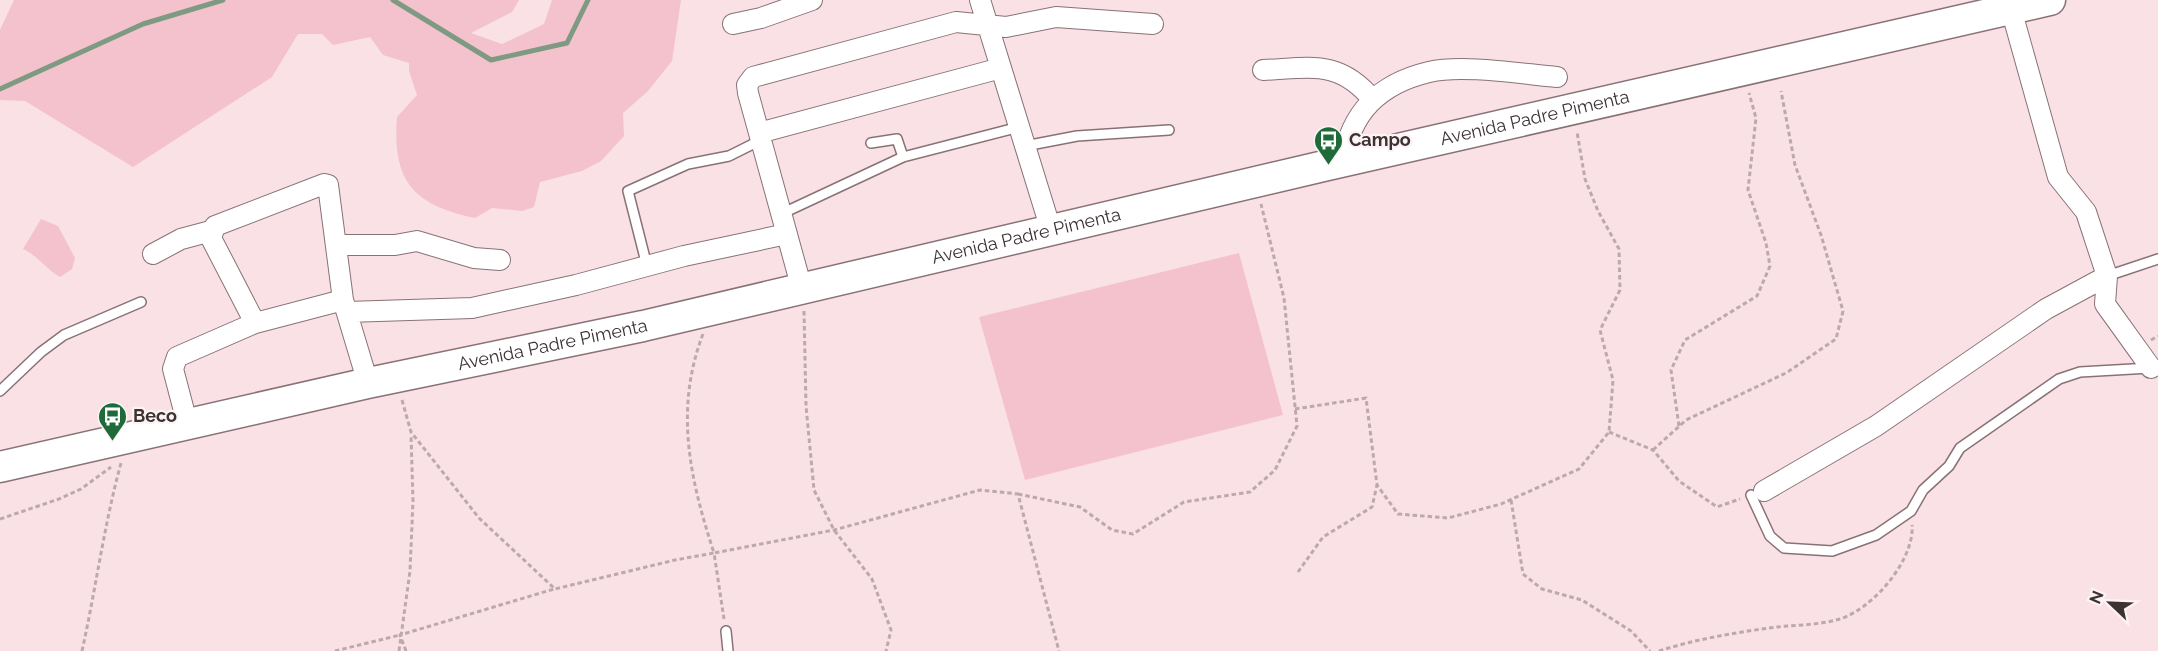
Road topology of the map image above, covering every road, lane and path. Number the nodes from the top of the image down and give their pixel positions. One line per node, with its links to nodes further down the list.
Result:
1 (812, 0): 5 (street)
2 (980, 0): 7 (street)
3 (2050, 0): 4 (main road, Avenida Padre Pimenta)
4 (2012, 5): 10 (main road, Avenida Padre Pimenta); 31 (street)
5 (733, 24)
6 (1153, 24): 7 (street)
7 (988, 25): 8 (street); 16 (street)
8 (1001, 68): 16 (street); 17 (street)
9 (1263, 70): 13 (street)
10 (1742, 71): 14 (main road, Avenida Padre Pimenta); 42 (path)
11 (1557, 77): 13 (street)
12 (1781, 91): 42 (path)
13 (1372, 100): 20 (street)
14 (1573, 109): 20 (main road, Avenida Padre Pimenta); 44 (path)
15 (1169, 130): 17 (lane)
16 (760, 137): 22 (street); 30 (lane)
17 (1022, 137): 19 (lane); 23 (street)
18 (872, 143): 19 (lane)
19 (903, 157): 22 (lane)
20 (1342, 161): 21 (main road, Avenida Padre Pimenta)
21 (1255, 182): 23 (main road, Avenida Padre Pimenta); 40 (path)
22 (781, 214): 25 (street)
23 (1051, 230): 32 (main road, Avenida Padre Pimenta)
24 (211, 231): 26 (street); 27 (street); 36 (street)
25 (787, 234): 30 (street); 32 (street)
26 (337, 245): 29 (street); 34 (street)
27 (153, 254)
28 (2158, 259): 31 (lane)
29 (500, 260)
30 (647, 266): 34 (street)
31 (2108, 276): 37 (street); 48 (street)
32 (802, 289): 35 (main road, Avenida Padre Pimenta); 53 (path)
33 (141, 302): 39 (lane)
34 (345, 306): 36 (street); 38 (street)
35 (712, 310): 38 (main road, Avenida Padre Pimenta); 54 (path)
36 (255, 323): 41 (street)
37 (2155, 368): 51 (lane)
38 (382, 380): 41 (main road, Avenida Padre Pimenta); 43 (path)
39 (0, 391)
40 (1295, 408): 47 (path); 49 (path)
41 (188, 426): 46 (main road, Avenida Padre Pimenta)
42 (1679, 426): 45 (path)
43 (411, 432): 56 (path); 58 (path)
44 (1610, 432): 45 (path); 50 (path)
45 (1653, 450): 48 (path)
46 (0, 467)
47 (1377, 486): 50 (path); 55 (path)
48 (1758, 493): 51 (lane)
49 (1018, 494): 53 (path); 65 (path)
50 (1510, 500): 66 (path)
51 (1911, 511): 67 (path)
52 (0, 519): 59 (path)
53 (834, 530): 54 (path); 64 (path)
54 (714, 553): 56 (path); 57 (path)
55 (1298, 572)
56 (555, 589): 58 (path)
57 (726, 631): 63 (lane)
58 (400, 635): 60 (path); 61 (path); 62 (path)
59 (82, 651)
60 (335, 651)
61 (399, 651)
62 (406, 651)
63 (728, 651)
64 (886, 651)
65 (1059, 651)
66 (1650, 651)
67 (1659, 651)

